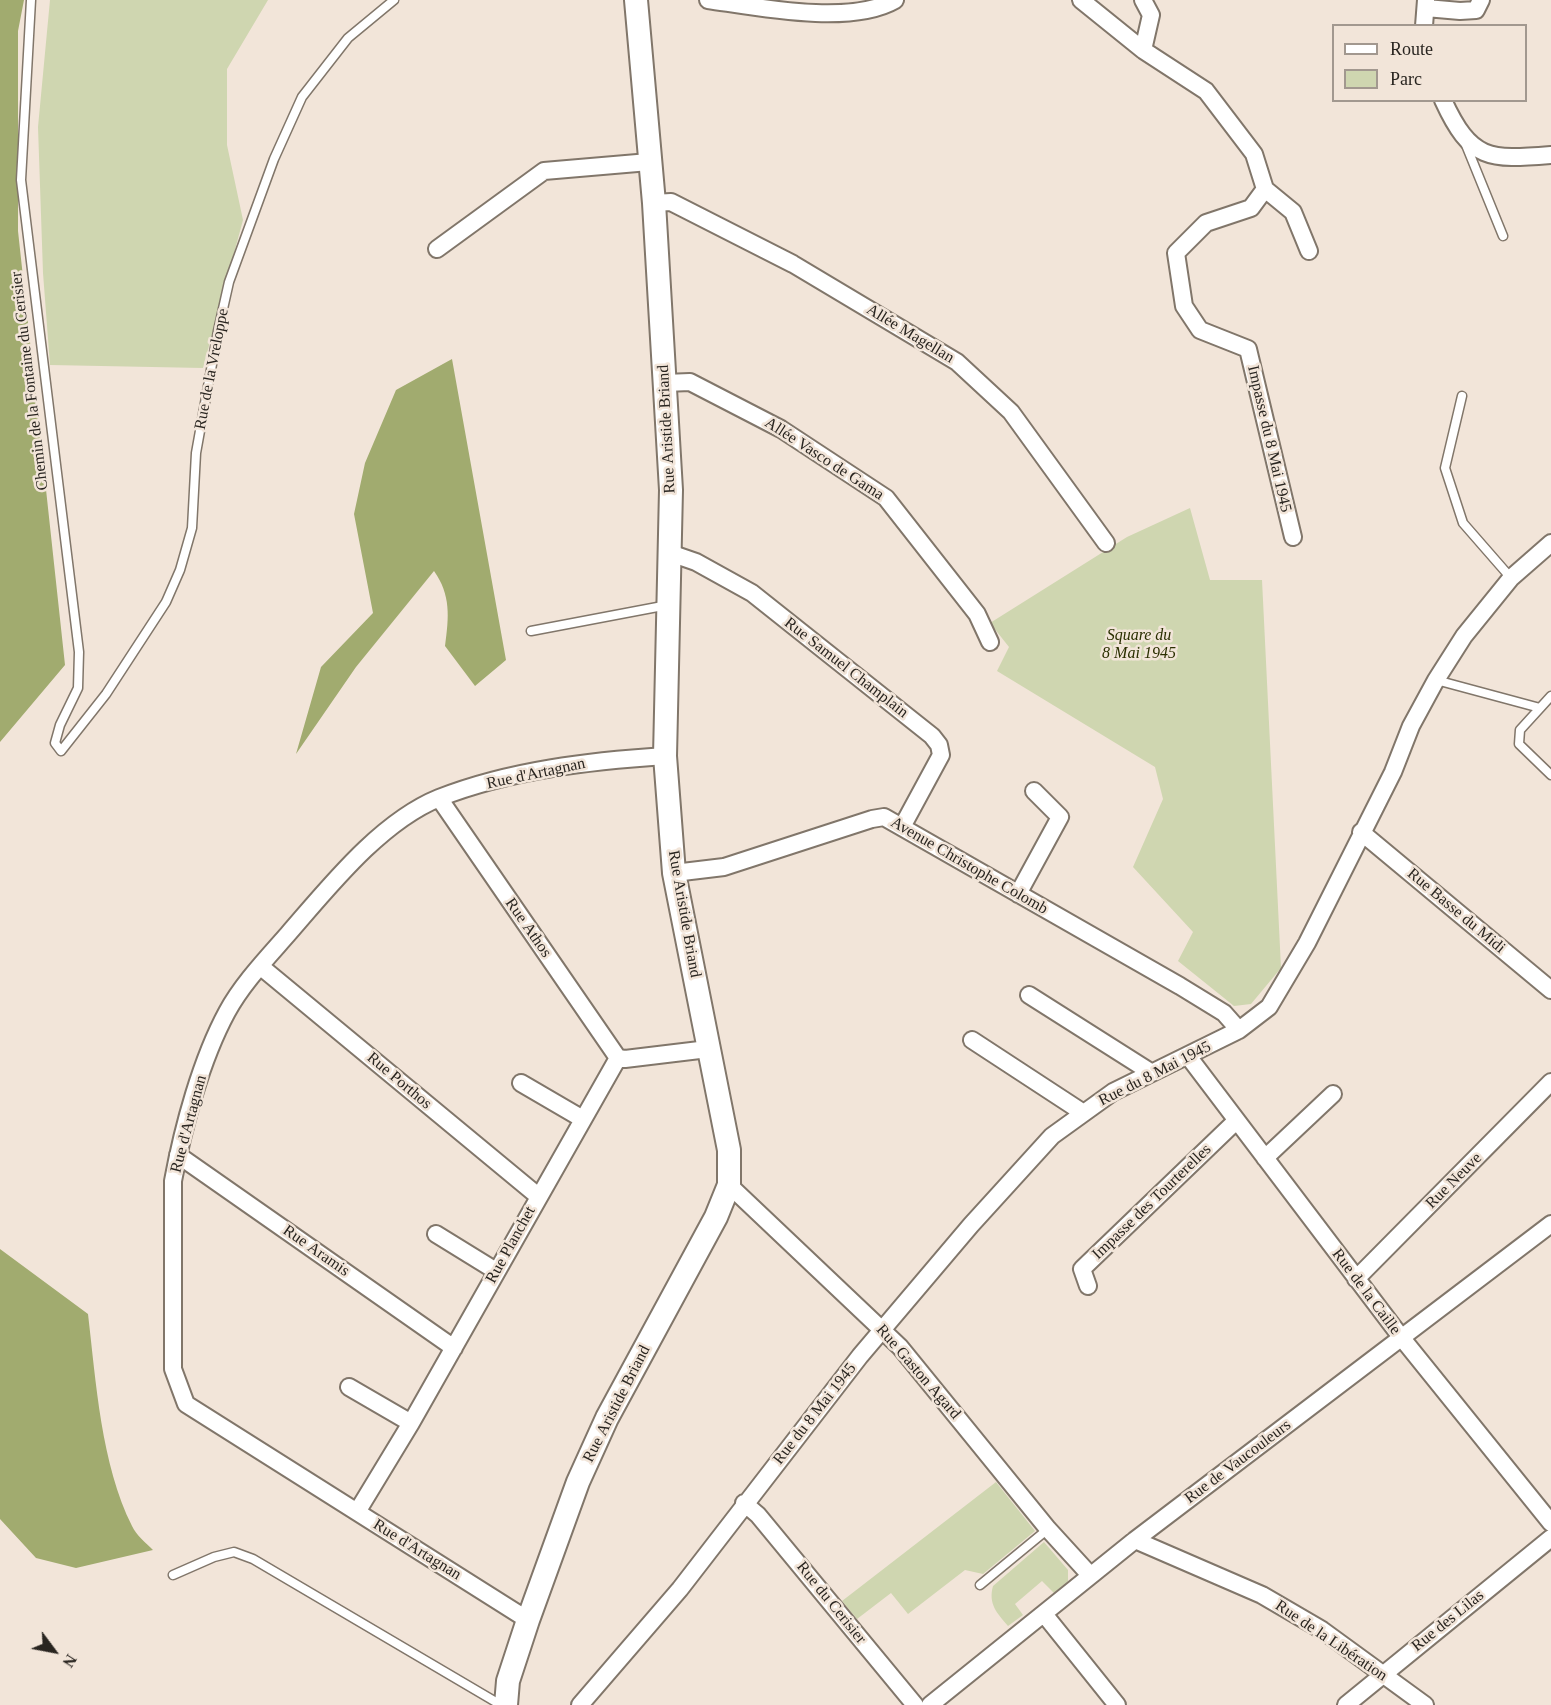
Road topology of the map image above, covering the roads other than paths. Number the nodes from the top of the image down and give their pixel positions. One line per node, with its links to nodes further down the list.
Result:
1 (31, 0): 34 (lane, Chemin de la Fontaine du Cerisier)
2 (394, 0): 34 (lane, Rue de la Vreloppe)
3 (636, 0): 15 (street, Rue Aristide Briand)
4 (708, 0): 5 (street)
5 (895, 0)
6 (1081, 0): 11 (street)
7 (1143, 0): 11 (street)
8 (1481, 0): 9 (street)
9 (1426, 4): 10 (street)
10 (1424, 24)
11 (1143, 50): 16 (street)
12 (1444, 102): 13 (street)
13 (1465, 141): 14 (street); 18 (lane)
14 (1551, 155)
15 (649, 162): 17 (street, Rue Aristide Briand); 19 (street)
16 (1265, 189): 20 (street); 23 (street, Impasse du 8 Mai 1945)
17 (654, 203): 21 (street, Rue Aristide Briand); 24 (street, Allée Magellan)
18 (1503, 236)
19 (437, 249)
20 (1309, 251)
21 (665, 383): 26 (street, Rue Aristide Briand); 30 (street, Allée Vasco de Gama)
22 (1462, 396): 27 (lane)
23 (1293, 537)
24 (1106, 543)
25 (1551, 543): 27 (street, Rue du 8 Mai 1945)
26 (670, 553): 28 (street, Rue Aristide Briand); 39 (street, Rue Samuel Champlain)
27 (1511, 578): 31 (street, Rue du 8 Mai 1945)
28 (669, 605): 29 (lane); 35 (street, Rue Aristide Briand)
29 (531, 631)
30 (990, 642)
31 (1436, 680): 33 (lane); 40 (street, Rue du 8 Mai 1945)
32 (1551, 696): 33 (lane)
33 (1540, 708): 36 (lane)
34 (61, 751)
35 (665, 756): 38 (street, Rue d'Artagnan); 41 (street, Rue Aristide Briand)
36 (1551, 775)
37 (1034, 791): 42 (street)
38 (439, 798): 43 (street, Rue d'Artagnan); 50 (street, Rue Athos)
39 (902, 827): 41 (street, Avenue Christophe Colomb); 42 (street, Avenue Christophe Colomb)
40 (1361, 832): 44 (street, Rue Basse du Midi); 46 (street, Rue du 8 Mai 1945)
41 (674, 873): 48 (street, Rue Aristide Briand)
42 (1018, 894): 46 (street, Avenue Christophe Colomb)
43 (260, 966): 58 (street, Rue d'Artagnan); 61 (street, Rue Porthos)
44 (1551, 990)
45 (1029, 995): 51 (street)
46 (1239, 1030): 49 (street, Rue du 8 Mai 1945)
47 (972, 1040): 55 (street)
48 (708, 1049): 50 (street); 60 (street, Rue Aristide Briand)
49 (1188, 1056): 51 (street, Rue du 8 Mai 1945); 57 (street, Rue de la Caille)
50 (618, 1058): 56 (street, Rue Planchet)
51 (1152, 1073): 55 (street, Rue du 8 Mai 1945)
52 (1551, 1082): 65 (street, Rue Neuve)
53 (521, 1083): 56 (street)
54 (1333, 1094): 59 (street)
55 (1082, 1112): 67 (street, Rue du 8 Mai 1945)
56 (581, 1118): 61 (street, Rue Planchet)
57 (1236, 1121): 59 (street, Rue de la Caille); 66 (street, Impasse des Tourterelles)
58 (178, 1155): 69 (street, Rue Aramis); 73 (street, Rue d'Artagnan)
59 (1265, 1158): 65 (street, Rue de la Caille)
60 (729, 1185): 67 (street, Rue Gaston Agard); 82 (street, Rue Aristide Briand)
61 (538, 1196): 64 (street, Rue Planchet)
62 (1551, 1224): 68 (street, Rue de Vaucouleurs)
63 (436, 1234): 64 (street)
64 (496, 1271): 69 (street, Rue Planchet)
65 (1356, 1279): 68 (street, Rue de la Caille)
66 (1088, 1286)
67 (884, 1330): 72 (street, Rue du 8 Mai 1945); 75 (street, Rue Gaston Agard)
68 (1401, 1337): 74 (street, Rue de la Caille); 77 (street, Rue de Vaucouleurs)
69 (454, 1348): 71 (street, Rue Planchet)
70 (349, 1387): 71 (street)
71 (411, 1423): 73 (street, Rue Planchet)
72 (744, 1503): 85 (street, Rue du 8 Mai 1945); 86 (street, Rue du Cerisier)
73 (357, 1512): 82 (street, Rue d'Artagnan)
74 (1551, 1523)
75 (1048, 1529): 79 (street, Rue Gaston Agard); 80 (lane)
76 (1551, 1538): 83 (street, Rue des Lilas)
77 (1135, 1540): 79 (street, Rue de Vaucouleurs); 83 (street, Rue de la Libération)
78 (173, 1575): 84 (lane)
79 (1090, 1575): 81 (street, Rue de Vaucouleurs)
80 (980, 1585)
81 (1044, 1614): 87 (street, Rue de Vaucouleurs); 88 (street)
82 (528, 1620): 84 (street, Rue Aristide Briand)
83 (1382, 1674): 89 (street, Rue des Lilas); 90 (street, Rue de la Libération)
84 (504, 1705)
85 (580, 1705)
86 (915, 1705)
87 (930, 1705)
88 (1117, 1705)
89 (1346, 1705)
90 (1425, 1705)

